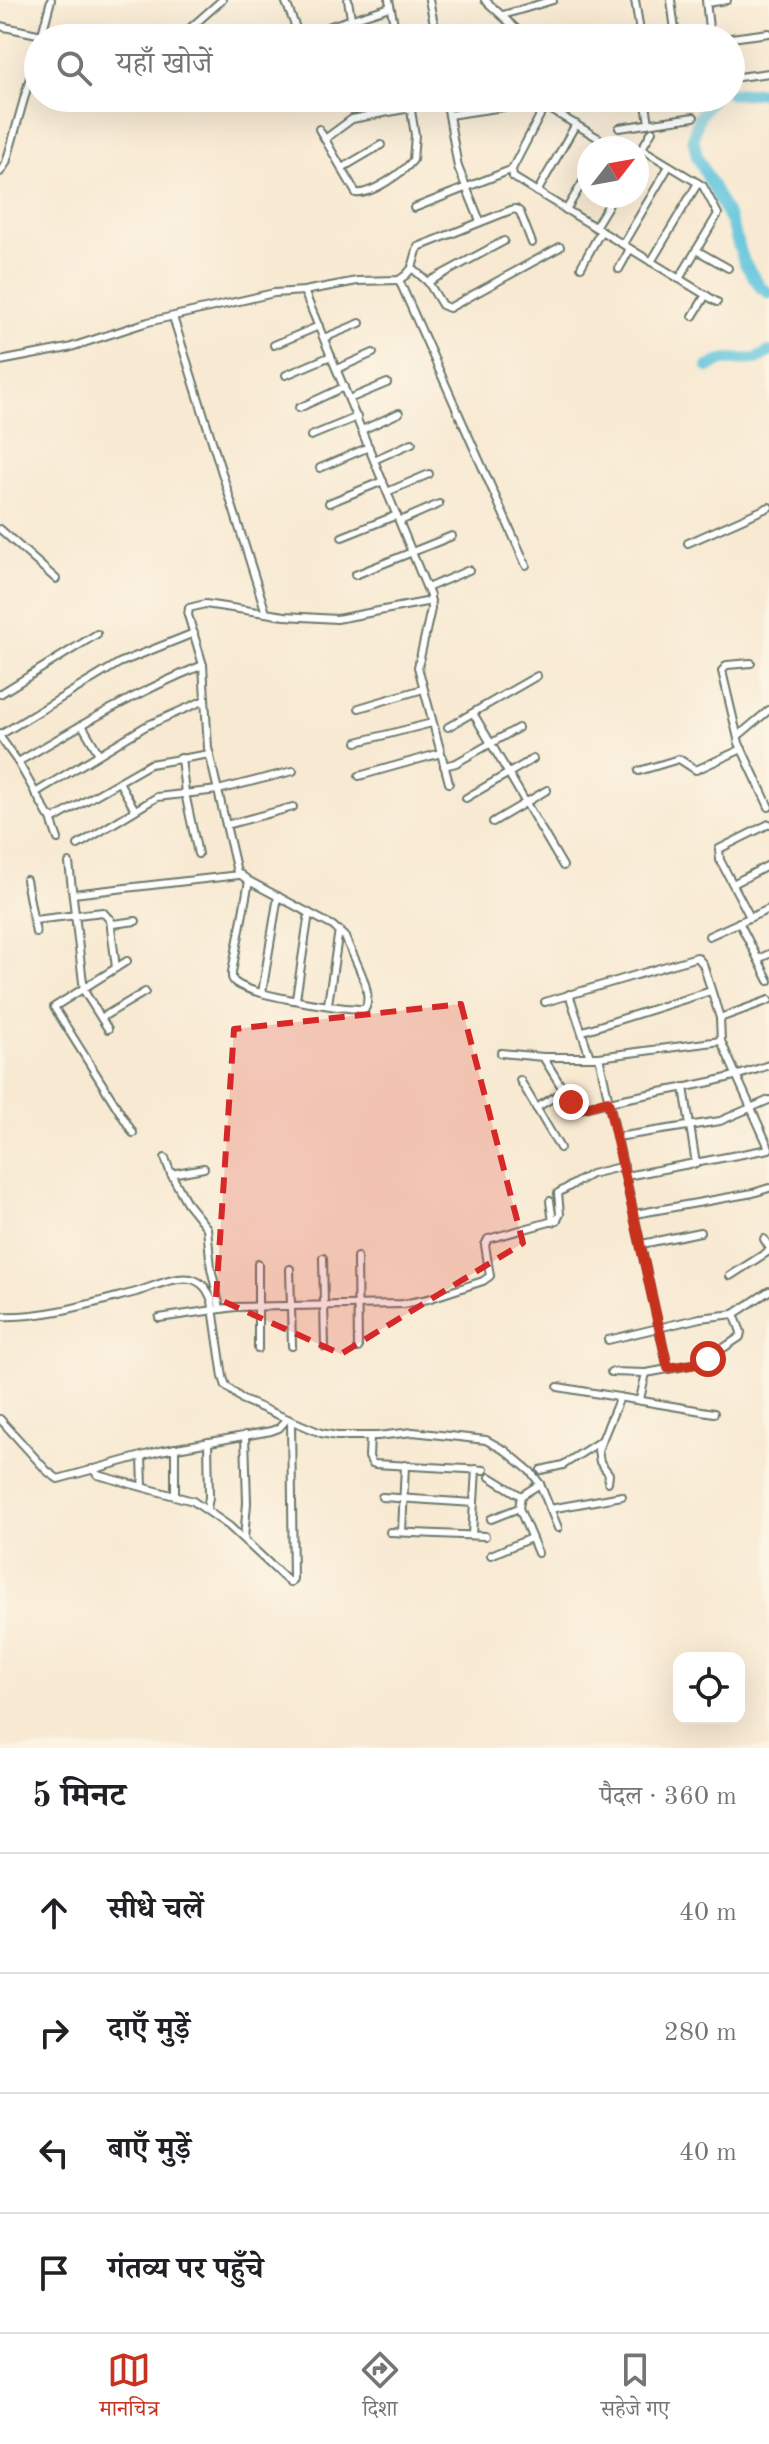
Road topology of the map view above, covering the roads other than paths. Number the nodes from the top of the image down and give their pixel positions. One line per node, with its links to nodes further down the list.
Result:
1 (51, 0): 15 (street)
2 (222, 0): 16 (street)
3 (285, 0): 17 (street)
4 (348, 0): 14 (street)
5 (429, 0): 20 (street)
6 (485, 0): 13 (street)
7 (553, 0): 13 (street)
8 (635, 0): 22 (street)
9 (671, 0): 23 (street)
10 (727, 0): 12 (street)
11 (389, 2): 14 (street); 19 (street)
12 (706, 2): 24 (street)
13 (503, 15): 21 (street)
14 (351, 18): 18 (street)
15 (45, 24)
16 (195, 24)
17 (295, 24)
18 (335, 24)
19 (394, 24)
20 (434, 24)
21 (512, 24)
22 (639, 24)
23 (674, 24)
24 (709, 24)
25 (0, 26): 26 (street)
26 (24, 32)
27 (769, 33): 28 (street)
28 (745, 36)
29 (769, 73): 30 (street)
30 (745, 76)
31 (24, 99): 54 (street)
32 (388, 112): 48 (street)
33 (411, 112): 52 (street)
34 (448, 112): 39 (street)
35 (470, 112): 39 (street)
36 (542, 112): 57 (street)
37 (555, 112): 42 (street)
38 (647, 112): 41 (street)
39 (449, 115): 56 (street)
40 (694, 117): 41 (street)
41 (649, 123): 43 (street)
42 (576, 124): 46 (street); 57 (street)
43 (619, 128)
44 (319, 129): 48 (street)
45 (652, 131): 47 (street)
46 (593, 136)
47 (649, 136)
48 (325, 139): 52 (street)
49 (381, 145): 52 (street)
50 (649, 153): 51 (street)
51 (669, 166): 55 (street); 66 (street)
52 (342, 168)
53 (508, 171): 56 (street)
54 (0, 172)
55 (698, 183): 69 (street); 70 (street)
56 (466, 187): 59 (street); 62 (street)
57 (537, 192): 61 (street)
58 (577, 192): 61 (street)
59 (414, 208)
60 (608, 208): 63 (street)
61 (566, 210): 63 (street)
62 (480, 221): 65 (street); 72 (street)
63 (598, 229): 66 (street); 71 (street)
64 (504, 241): 77 (street)
65 (532, 243)
66 (623, 244): 68 (street)
67 (560, 247): 77 (street)
68 (630, 249): 70 (street); 74 (street)
69 (696, 250): 73 (street); 75 (street)
70 (651, 262): 75 (street)
71 (581, 267)
72 (412, 268): 76 (street); 77 (street)
73 (728, 268)
74 (619, 269)
75 (679, 279): 79 (street)
76 (399, 280): 78 (street); 116 (street)
77 (428, 282)
78 (304, 291): 82 (street); 84 (street)
79 (706, 295): 80 (street); 81 (street)
80 (717, 302)
81 (693, 316)
82 (173, 317): 89 (street); 122 (street)
83 (360, 323): 85 (street)
84 (319, 326): 85 (street); 86 (street)
85 (324, 338): 88 (street)
86 (274, 345)
87 (373, 353): 90 (street)
88 (331, 356): 90 (street); 91 (street)
89 (0, 361)
90 (337, 369): 93 (street)
91 (286, 375)
92 (387, 383): 94 (street)
93 (344, 387): 94 (street); 95 (street)
94 (349, 399): 97 (street)
95 (299, 408)
96 (399, 413): 98 (street)
97 (357, 417): 98 (street); 99 (street)
98 (362, 430): 101 (street)
99 (311, 436)
100 (412, 443): 102 (street)
101 (369, 447): 102 (street); 103 (street)
102 (374, 460): 105 (street)
103 (320, 468)
104 (429, 474): 106 (street)
105 (383, 481): 106 (street); 107 (street)
106 (387, 492): 110 (street)
107 (329, 503)
108 (439, 504): 110 (street)
109 (769, 507): 114 (street)
110 (398, 518): 113 (street); 115 (street)
111 (0, 529): 119 (street)
112 (452, 536): 115 (street)
113 (342, 537)
114 (688, 543)
115 (412, 552): 118 (street); 120 (street)
116 (526, 565)
117 (469, 570): 120 (street)
118 (355, 575)
119 (56, 579)
120 (427, 588): 121 (street)
121 (431, 601): 122 (street); 128 (street)
122 (266, 613): 123 (street)
123 (194, 633): 126 (street); 138 (street)
124 (97, 634): 129 (street)
125 (751, 663): 139 (street)
126 (203, 665): 130 (street); 135 (street)
127 (537, 676): 133 (street)
128 (423, 689): 131 (street); 134 (street)
129 (0, 694)
130 (205, 700): 144 (street); 145 (street)
131 (359, 708)
132 (769, 710): 139 (street)
133 (473, 713): 136 (street); 141 (street)
134 (432, 723): 140 (street); 143 (street)
135 (82, 725): 144 (street); 148 (street)
136 (448, 727)
137 (518, 728): 141 (street)
138 (0, 736): 148 (street)
139 (738, 736): 142 (street)
140 (357, 742)
141 (490, 743): 149 (street); 152 (street)
142 (742, 749): 151 (street); 163 (street)
143 (441, 753): 149 (street); 153 (street)
144 (99, 754): 158 (street)
145 (210, 754): 146 (street); 156 (street)
146 (181, 758): 154 (street); 159 (street)
147 (533, 759): 152 (street)
148 (18, 762): 158 (street)
149 (444, 766): 155 (street)
150 (293, 771): 156 (street)
151 (639, 771)
152 (508, 773): 160 (street); 161 (street)
153 (359, 776)
154 (119, 782): 164 (street); 165 (street)
155 (449, 783)
156 (218, 790): 159 (street); 168 (street)
157 (547, 790): 161 (street)
158 (35, 793): 165 (street)
159 (185, 793): 164 (street); 171 (street)
160 (466, 798)
161 (525, 802): 166 (street); 174 (street)
162 (293, 807): 168 (street)
163 (769, 807)
164 (135, 810): 170 (street)
165 (51, 819): 169 (street)
166 (493, 822)
167 (769, 824): 178 (street)
168 (226, 825): 175 (street)
169 (58, 839)
170 (78, 845)
171 (198, 854)
172 (69, 863): 179 (street)
173 (769, 865): 178 (street)
174 (563, 866)
175 (239, 875): 177 (street); 179 (street)
176 (26, 880): 186 (street)
177 (249, 881): 180 (street); 200 (street)
178 (733, 884): 184 (street)
179 (73, 894): 183 (street)
180 (278, 896): 182 (street); 200 (street)
181 (769, 909): 184 (street)
182 (309, 913): 189 (street); 202 (street)
183 (75, 915): 185 (street); 186 (street); 197 (street)
184 (750, 917): 188 (street)
185 (110, 919): 187 (street); 195 (street)
186 (34, 920): 190 (street)
187 (136, 921)
188 (739, 922): 191 (street); 193 (street)
189 (339, 930): 205 (street); 205 (street)
190 (36, 933)
191 (709, 936)
192 (769, 954): 193 (street)
193 (758, 959): 196 (street)
194 (127, 961): 195 (street)
195 (116, 968): 197 (street)
196 (769, 981)
197 (84, 989): 206 (street); 225 (street)
198 (711, 991): 201 (street); 207 (street); 209 (street)
199 (145, 992): 206 (street)
200 (262, 993): 202 (street)
201 (569, 994): 204 (street); 209 (street)
202 (296, 999): 205 (street)
203 (769, 1000): 207 (street)
204 (545, 1002)
205 (328, 1004)
206 (101, 1018): 208 (street)
207 (720, 1018): 210 (street)
208 (108, 1029)
209 (583, 1031): 213 (street)
210 (721, 1041): 214 (street); 216 (street)
211 (501, 1053): 212 (street)
212 (543, 1057): 213 (street); 219 (street)
213 (590, 1057): 214 (street)
214 (599, 1057): 221 (street)
215 (769, 1065): 216 (street)
216 (738, 1077): 218 (street); 223 (street)
217 (520, 1080): 222 (street)
218 (684, 1087): 221 (street); 224 (street)
219 (564, 1091): 221 (street); 222 (street)
220 (769, 1100): 223 (street)
221 (608, 1101): 226 (street)
222 (536, 1108): 228 (street)
223 (752, 1109): 224 (street); 227 (street)
224 (690, 1126): 226 (street); 231 (street)
225 (133, 1133)
226 (617, 1137): 232 (street)
227 (767, 1138): 229 (street)
228 (560, 1148)
229 (769, 1149): 231 (street)
230 (165, 1158): 234 (street)
231 (696, 1164): 235 (street)
232 (624, 1166): 235 (street); 239 (street)
233 (204, 1168): 234 (street)
234 (171, 1174): 254 (street)
235 (626, 1176): 238 (street)
236 (769, 1188): 238 (street)
237 (550, 1201): 239 (street)
238 (635, 1214): 242 (street)
239 (553, 1222): 251 (street)
240 (700, 1232): 242 (street)
241 (764, 1239): 243 (street)
242 (642, 1244): 258 (street)
243 (769, 1249): 248 (street)
244 (357, 1257): 251 (street)
245 (323, 1258): 250 (street)
246 (258, 1264): 253 (street)
247 (290, 1269): 252 (street)
248 (730, 1276)
249 (769, 1291): 255 (street)
250 (324, 1305): 251 (street); 252 (street); 261 (street)
251 (358, 1305): 262 (street)
252 (291, 1306): 253 (street); 260 (street)
253 (259, 1307): 254 (street); 263 (street)
254 (217, 1309): 256 (street); 257 (street); 272 (street)
255 (734, 1314): 258 (street); 264 (street)
256 (0, 1316)
257 (159, 1318)
258 (660, 1327): 259 (street); 264 (street)
259 (608, 1340)
260 (292, 1346)
261 (325, 1347)
262 (358, 1348)
263 (258, 1349)
264 (668, 1368): 266 (street)
265 (611, 1372): 266 (street)
266 (646, 1373): 269 (street)
267 (558, 1387): 268 (street)
268 (620, 1397): 269 (street); 275 (street)
269 (640, 1399): 270 (street)
270 (714, 1413)
271 (0, 1419): 280 (street)
272 (289, 1420): 273 (street); 274 (street); 302 (street)
273 (245, 1435): 276 (street); 302 (street)
274 (370, 1436): 279 (street); 284 (street)
275 (602, 1440): 281 (street); 283 (street)
276 (208, 1442): 277 (street); 293 (street)
277 (175, 1448): 278 (street); 286 (street)
278 (142, 1456): 280 (street); 285 (street)
279 (405, 1465): 290 (street); 291 (street)
280 (92, 1469): 285 (street)
281 (541, 1470)
282 (490, 1477): 287 (street)
283 (608, 1482)
284 (540, 1484): 287 (street); 294 (street)
285 (143, 1486): 286 (street)
286 (175, 1495): 293 (street)
287 (521, 1496): 292 (street)
288 (622, 1496): 294 (street)
289 (382, 1497): 290 (street)
290 (402, 1499): 291 (street); 298 (street)
291 (474, 1503): 299 (street)
292 (519, 1508): 295 (street); 301 (street)
293 (207, 1509): 302 (street)
294 (550, 1509): 296 (street)
295 (491, 1519)
296 (558, 1528)
297 (390, 1532): 298 (street)
298 (402, 1532): 299 (street)
299 (472, 1535): 300 (street)
300 (485, 1536)
301 (531, 1538): 303 (street); 304 (street)
302 (244, 1539)
303 (538, 1553)
304 (491, 1555)

